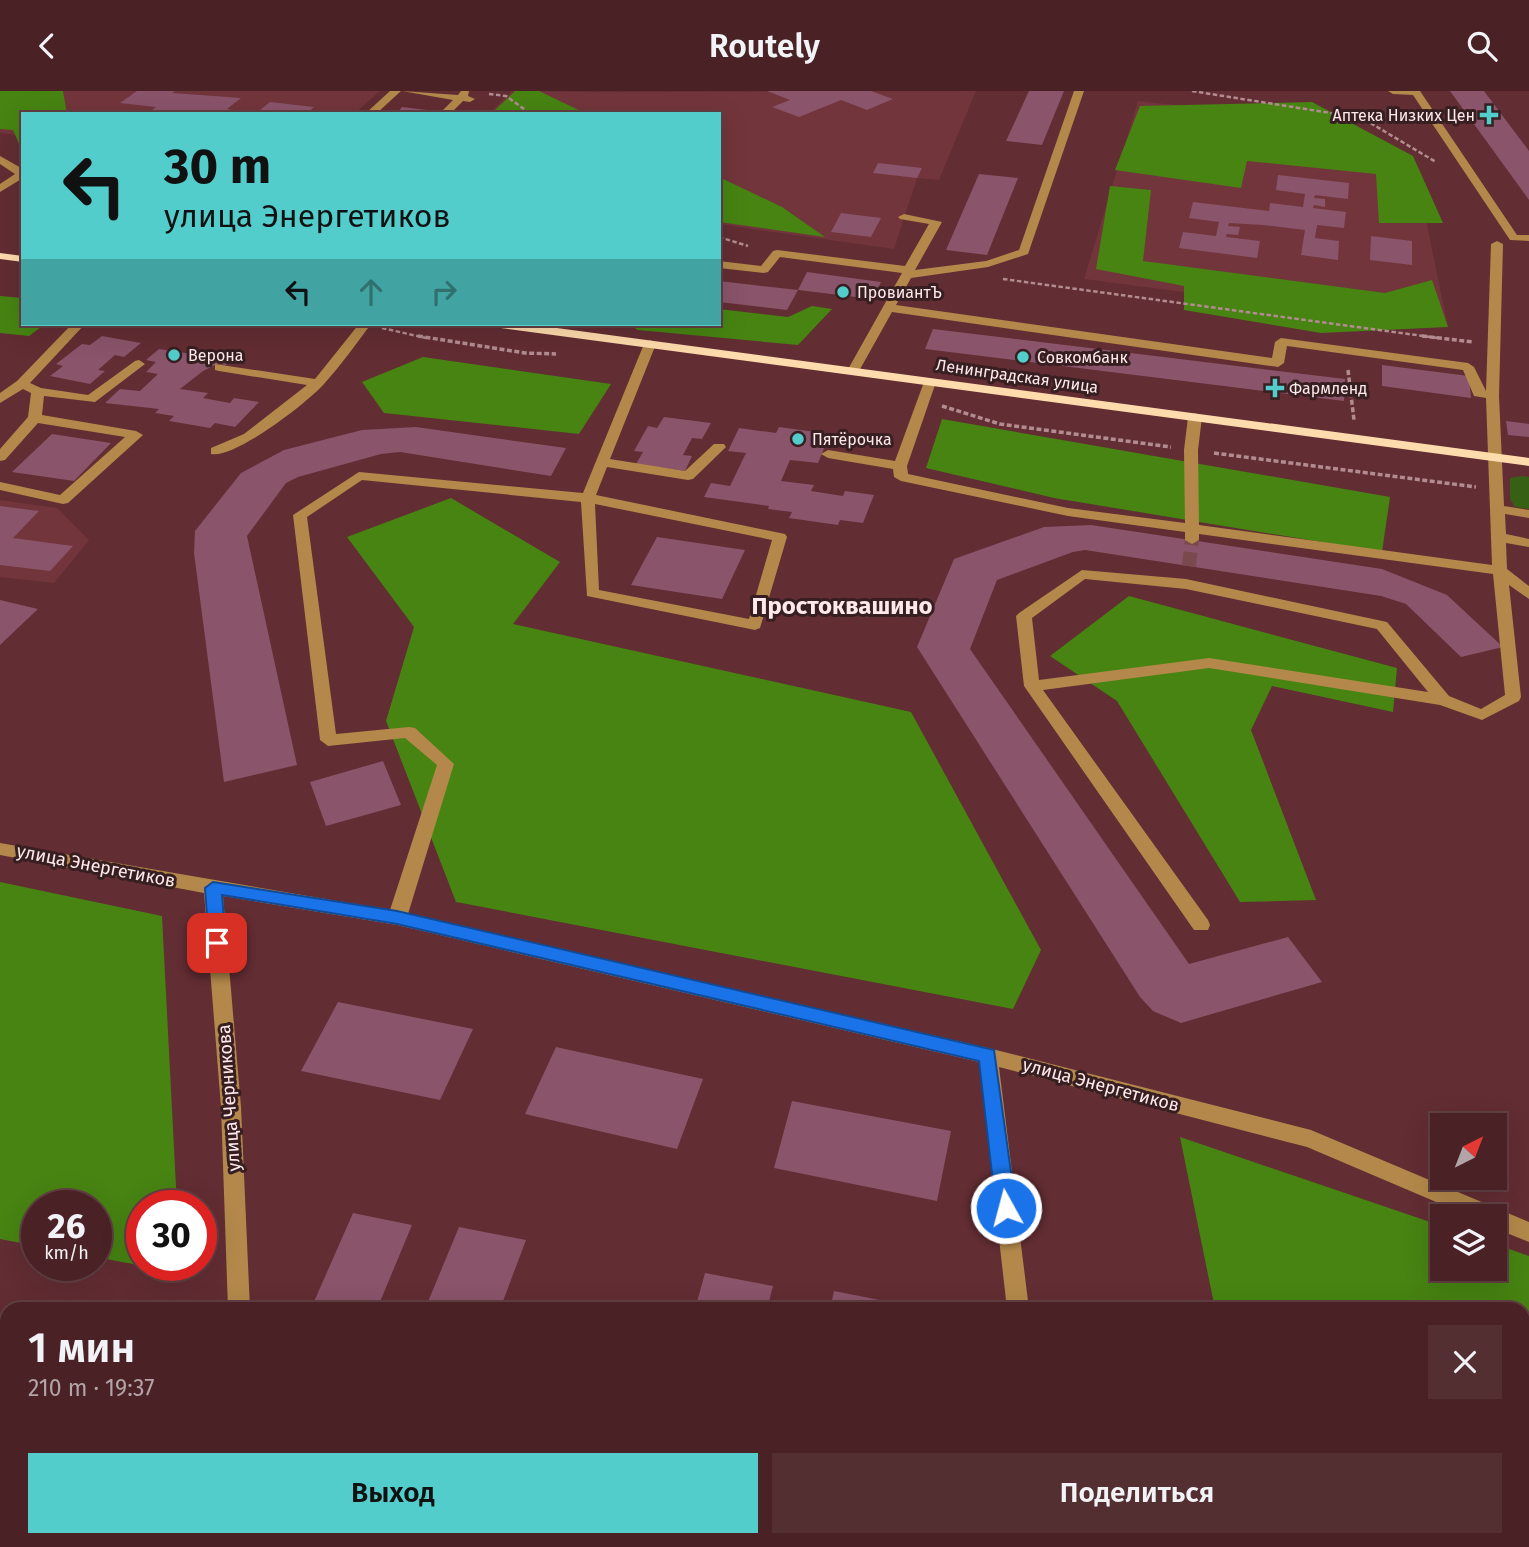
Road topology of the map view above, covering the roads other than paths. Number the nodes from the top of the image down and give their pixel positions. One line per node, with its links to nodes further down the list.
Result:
1 (396, 91): 6 (street)
2 (407, 91): 5 (street)
3 (1079, 91): 19 (street)
4 (1393, 91): 14 (street)
5 (471, 94): 7 (street); 8 (street)
6 (372, 112)
7 (447, 112)
8 (459, 112)
9 (0, 159): 10 (street)
10 (21, 173)
11 (21, 175): 12 (street)
12 (0, 188)
13 (904, 217): 19 (street)
14 (1529, 238)
15 (1497, 244): 32 (street)
16 (0, 256): 17 (main road)
17 (21, 259)
18 (721, 264): 19 (street)
19 (908, 272): 20 (street)
20 (889, 307): 27 (street); 32 (street)
21 (77, 326): 30 (street)
22 (363, 326): 29 (street)
23 (515, 326): 24 (main road, Ленинградская улица)
24 (650, 344): 27 (main road, Ленинградская улица); 41 (street)
25 (139, 364): 31 (street)
26 (219, 367): 29 (street)
27 (853, 371): 28 (main road, Ленинградская улица)
28 (930, 382): 34 (main road, Ленинградская улица); 43 (street)
29 (318, 383): 37 (street)
30 (22, 384): 31 (street); 33 (street)
31 (38, 391): 35 (street)
32 (1492, 396): 40 (street)
33 (0, 399)
34 (1195, 417): 40 (main road, Ленинградская улица); 48 (street)
35 (35, 418): 39 (street); 44 (street)
36 (719, 447): 41 (street)
37 (216, 451)
38 (828, 454): 43 (street)
39 (0, 457)
40 (1494, 458): 42 (main road, Ленинградская улица); 46 (street)
41 (603, 462): 45 (street)
42 (1529, 462)
43 (900, 466): 48 (street)
44 (0, 487)
45 (588, 498): 45 (street); 59 (street)
46 (1497, 509): 47 (street); 49 (street)
47 (1529, 514)
48 (1193, 534): 52 (street)
49 (1499, 537): 50 (street); 52 (street)
50 (1529, 543)
51 (1189, 566): 53 (street)
52 (1500, 570): 54 (street); 56 (street)
53 (1186, 585): 55 (street); 56 (street)
54 (1529, 594)
55 (1032, 686): 56 (street); 60 (street)
56 (1443, 700)
57 (0, 849): 58 (street, улица Энергетиков)
58 (213, 888): 59 (street, улица Энергетиков); 65 (street, улица Черникова)
59 (397, 918): 61 (street, улица Энергетиков)
60 (1201, 925)
61 (988, 1056): 62 (street, улица Энергетиков); 66 (street)
62 (1463, 1204)
63 (1507, 1223): 64 (street, улица Энергетиков)
64 (1529, 1232)
65 (239, 1302)
66 (1017, 1302)

